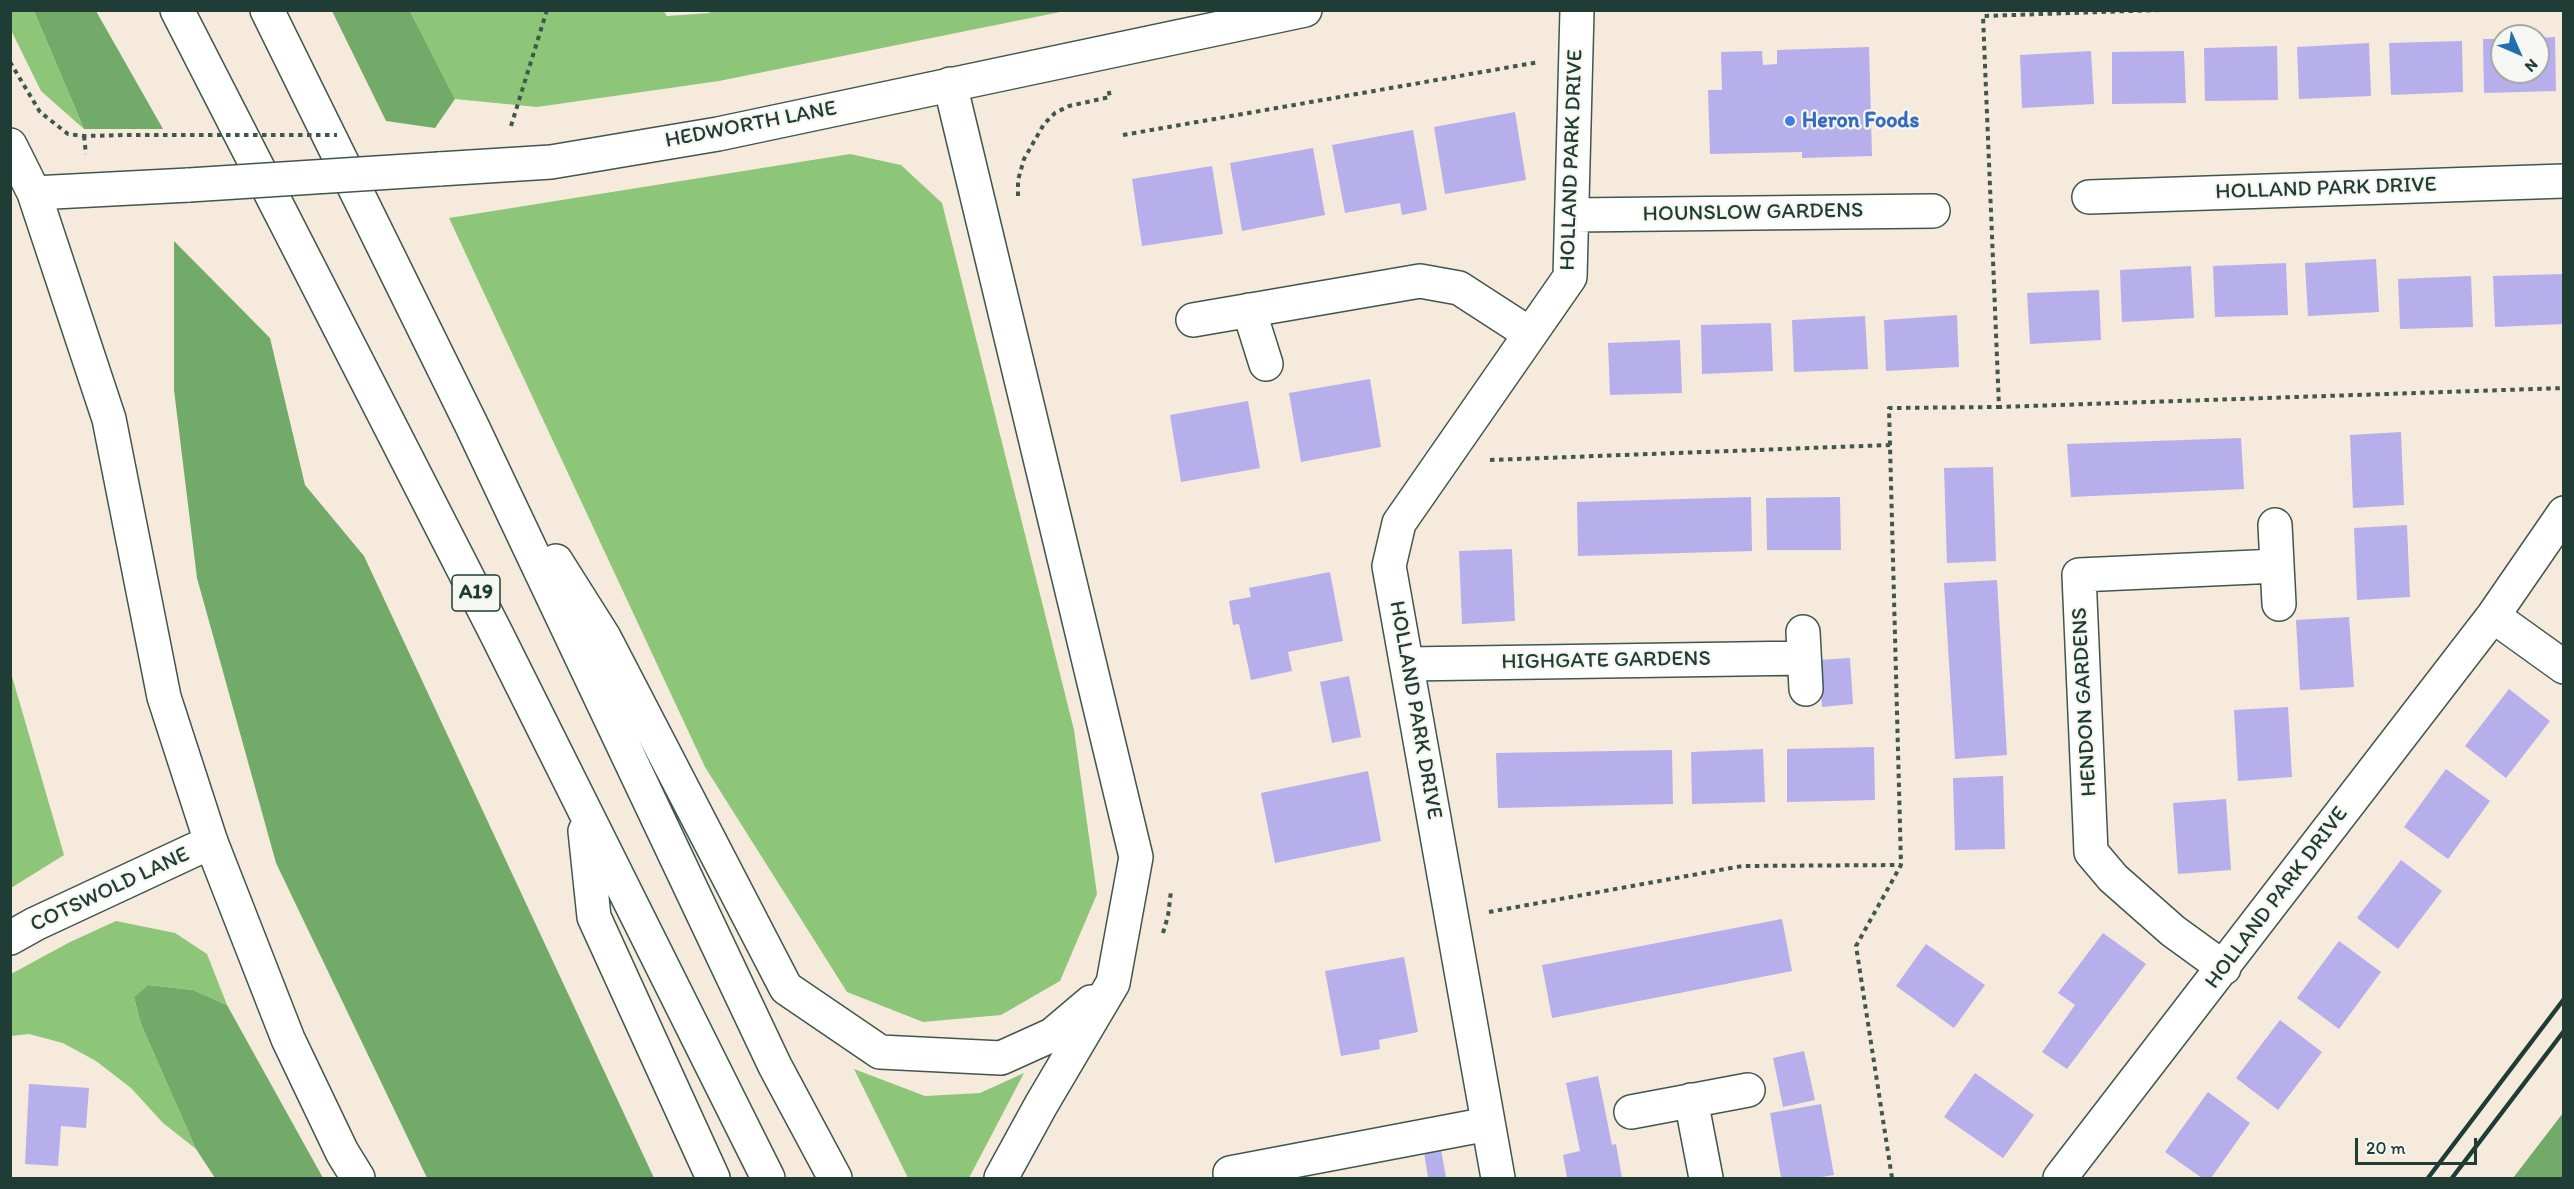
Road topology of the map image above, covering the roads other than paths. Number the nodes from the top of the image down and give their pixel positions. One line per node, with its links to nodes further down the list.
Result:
1 (177, 10): 25 (main road, A19)
2 (267, 10): 16 (main road)
3 (1305, 10): 5 (main road, HEDWORTH LANE)
4 (1577, 10): 11 (main road, HOLLAND PARK DRIVE)
5 (950, 84): 8 (main road, HEDWORTH LANE, bridge); 29 (main road)
6 (10, 145): 8 (main road)
7 (2564, 181): 9 (main road, HOLLAND PARK DRIVE)
8 (34, 193): 26 (main road)
9 (2089, 197)
10 (1933, 211): 11 (main road, HOUNSLOW GARDENS)
11 (1573, 214): 14 (main road, HOLLAND PARK DRIVE)
12 (1249, 310): 13 (main road); 14 (main road); 15 (main road)
13 (1193, 320)
14 (1530, 334): 23 (main road, HOLLAND PARK DRIVE)
15 (1266, 364)
16 (472, 426): 29 (main road); 38 (main road)
17 (2564, 513): 21 (main road, HOLLAND PARK DRIVE)
18 (2275, 525): 19 (main road)
19 (2277, 566): 20 (main road); 28 (main road, HENDON GARDENS)
20 (2279, 604)
21 (2493, 616): 24 (main road); 28 (main road, HOLLAND PARK DRIVE)
22 (1805, 660): 23 (main road, HIGHGATE GARDENS)
23 (1407, 664): 33 (main road, HOLLAND PARK DRIVE)
24 (2564, 667)
25 (583, 809): 36 (main road); 37 (main road, A19)
26 (211, 843): 27 (main road, COTSWOLD LANE); 35 (main road)
27 (10, 938)
28 (2224, 968): 42 (main road, HOLLAND PARK DRIVE)
29 (1113, 983): 39 (main road)
30 (1748, 1090): 31 (main road)
31 (1691, 1100): 32 (main road); 41 (main road)
32 (1631, 1112)
33 (1488, 1124): 34 (main road); 40 (main road, HOLLAND PARK DRIVE)
34 (1230, 1173)
35 (358, 1179)
36 (713, 1179)
37 (768, 1179)
38 (835, 1179)
39 (1001, 1179)
40 (1498, 1179)
41 (1706, 1179)
42 (2060, 1179)

